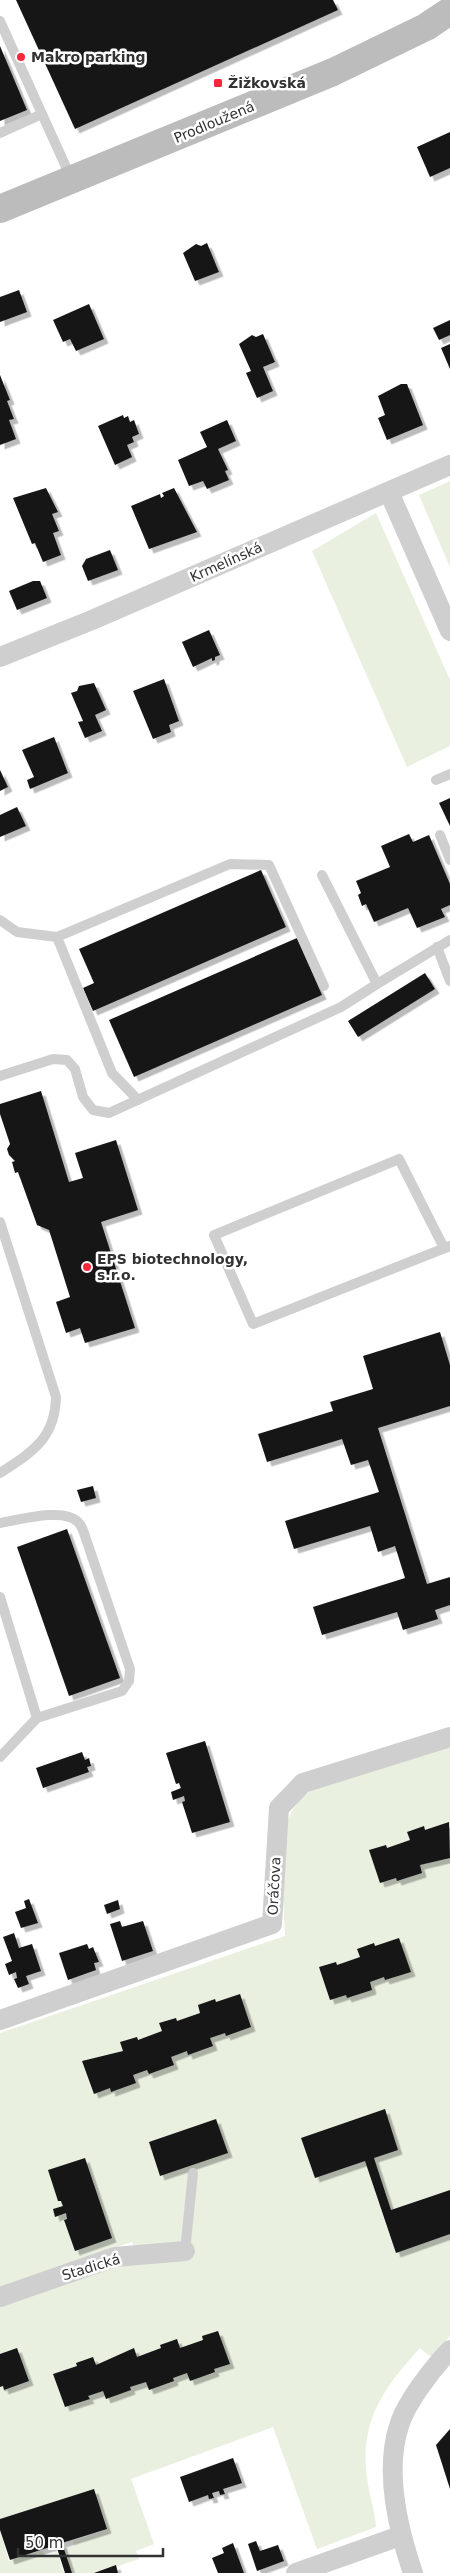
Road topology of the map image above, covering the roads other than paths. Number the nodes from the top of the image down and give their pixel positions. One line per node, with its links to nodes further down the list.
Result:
1 (450, 11): 5 (main road, Prodloužená)
2 (0, 21): 3 (lane)
3 (42, 114): 4 (lane); 5 (lane)
4 (0, 133)
5 (72, 181): 6 (main road, Prodloužená)
6 (0, 209)
7 (450, 465): 8 (street, Krmelínská)
8 (389, 492): 9 (street); 10 (street, Krmelínská)
9 (450, 631)
10 (0, 657)
11 (450, 774): 12 (lane)
12 (436, 780)
13 (440, 835): 14 (lane)
14 (450, 860)
15 (322, 875): 21 (lane)
16 (0, 920): 17 (lane)
17 (57, 937): 22 (lane); 24 (lane)
18 (450, 940): 19 (lane)
19 (437, 947): 20 (lane); 21 (lane)
20 (450, 981)
21 (377, 984): 24 (lane)
22 (324, 986)
23 (0, 1076): 24 (lane)
24 (138, 1100)
25 (0, 1222): 27 (lane)
26 (447, 1247): 26 (lane)
27 (0, 1473)
28 (0, 1523): 30 (lane)
29 (0, 1597): 30 (lane)
30 (37, 1718): 32 (lane)
31 (450, 1738): 33 (street, Oráčova)
32 (0, 1757)
33 (0, 2020)
34 (193, 2173): 35 (lane)
35 (185, 2252): 36 (street, Stadická)
36 (0, 2297)
37 (450, 2350): 38 (street)
38 (400, 2536): 39 (street); 40 (street)
39 (296, 2573)
40 (413, 2573)

